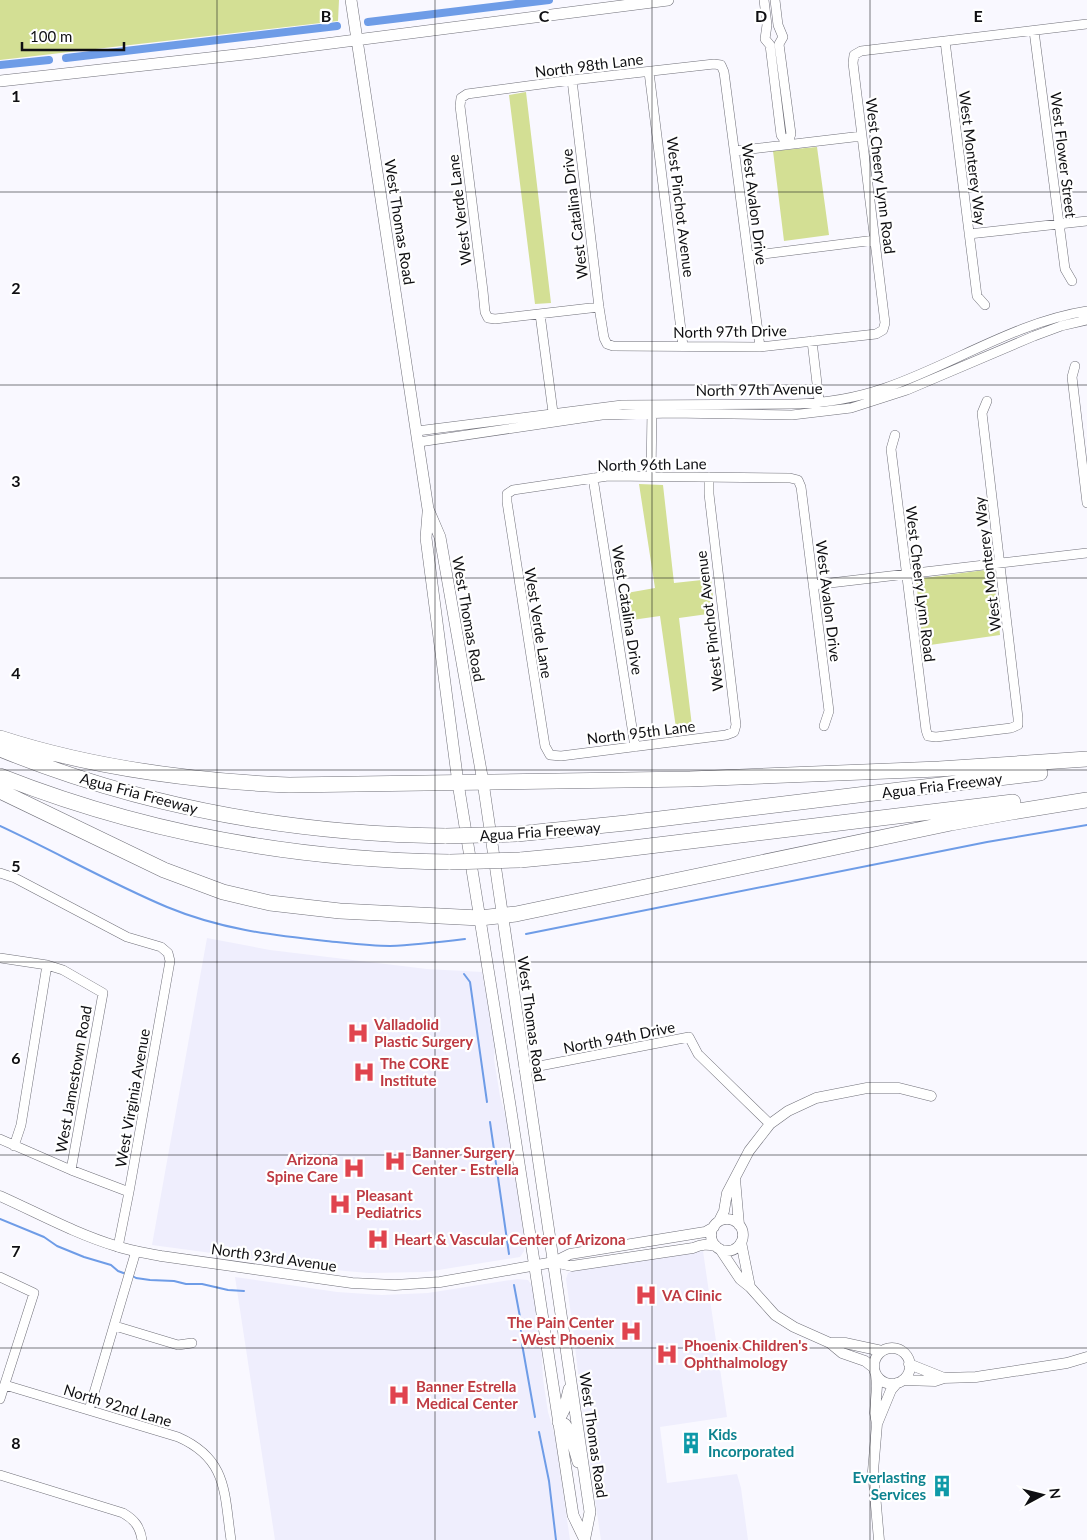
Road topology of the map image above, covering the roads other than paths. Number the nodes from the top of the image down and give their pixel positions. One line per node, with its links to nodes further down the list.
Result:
1 (351, 0): 7 (main road, West Thomas Road)
2 (668, 0): 7 (main road)
3 (764, 0): 9 (street)
4 (775, 0): 9 (street)
5 (1087, 24): 6 (street)
6 (1034, 30): 8 (street); 19 (street, West Flower Street)
7 (357, 40): 12 (main road); 40 (main road, West Thomas Road)
8 (944, 41): 15 (street, West Cheery Lynn Road); 20 (street, West Monterey Way)
9 (775, 45): 16 (street)
10 (721, 65): 11 (street, North 98th Lane); 17 (street, West Avalon Drive)
11 (649, 72): 13 (street, North 98th Lane); 32 (street, West Pinchot Avenue)
12 (0, 80)
13 (572, 80): 14 (street, North 98th Lane); 25 (street, West Catalina Drive)
14 (461, 98): 27 (street, West Verde Lane)
15 (862, 136): 16 (street); 21 (street, West Cheery Lynn Road)
16 (787, 144): 17 (street)
17 (734, 151): 22 (street, West Avalon Drive)
18 (1087, 221): 19 (street)
19 (1058, 224): 20 (street); 23 (street, West Flower Street)
20 (969, 234): 24 (street, West Monterey Way)
21 (875, 240): 22 (street); 29 (street, West Cheery Lynn Road)
22 (748, 256): 33 (street, West Avalon Drive)
23 (1072, 281)
24 (985, 305)
25 (599, 307): 27 (street); 31 (street, West Catalina Drive)
26 (1087, 311): 36 (street, North 97th Avenue)
27 (540, 314): 38 (street)
28 (1087, 320): 36 (street, North 97th Avenue)
29 (883, 330): 30 (street, North 97th Drive)
30 (812, 342): 33 (street, North 97th Drive); 36 (street)
31 (607, 344): 32 (street, North 97th Drive)
32 (683, 346): 33 (street, North 97th Drive)
33 (760, 347)
34 (1075, 366): 46 (street)
35 (987, 401): 49 (street, West Monterey Way)
36 (820, 407): 37 (street, North 97th Avenue)
37 (652, 409): 38 (street, North 97th Avenue); 41 (street)
38 (553, 418): 40 (street, North 97th Avenue)
39 (895, 435): 50 (street, West Cheery Lynn Road)
40 (418, 437): 47 (main road, West Thomas Road)
41 (651, 476): 42 (street, North 96th Lane); 43 (street, North 96th Lane)
42 (709, 477): 44 (street, North 96th Lane); 53 (street, West Pinchot Avenue)
43 (593, 478): 45 (street, North 96th Lane); 56 (street, West Catalina Drive)
44 (798, 480): 51 (street, West Avalon Drive)
45 (508, 494): 58 (street, West Verde Lane)
46 (1087, 503)
47 (428, 509): 62 (main road, West Thomas Road); 63 (main road, West Thomas Road)
48 (1087, 553): 49 (street)
49 (1001, 563): 50 (street); 54 (street, West Monterey Way)
50 (906, 574): 51 (street); 54 (street, West Cheery Lynn Road)
51 (813, 585): 52 (street, West Avalon Drive)
52 (824, 726)
53 (734, 732): 56 (street, North 95th Lane)
54 (928, 736)
55 (0, 738): 63 (highway)
56 (635, 747): 58 (street, North 95th Lane)
57 (0, 749): 60 (highway, Agua Fria Freeway, bridge)
58 (550, 755)
59 (1087, 759): 62 (highway)
60 (1087, 767)
61 (0, 776): 65 (highway, Agua Fria Freeway, bridge)
62 (483, 782): 63 (highway); 68 (main road, West Thomas Road)
63 (458, 783): 69 (main road, West Thomas Road)
64 (0, 791): 69 (highway)
65 (1087, 793)
66 (1087, 800): 68 (highway)
67 (0, 872): 81 (street, West Virginia Avenue)
68 (502, 916): 69 (highway); 72 (main road, West Thomas Road)
69 (480, 918): 74 (main road, West Thomas Road)
70 (0, 958): 71 (street)
71 (47, 965): 78 (street); 79 (street, West Jamestown Road)
72 (524, 1069): 75 (main road, West Thomas Road); 76 (street, North 94th Drive)
73 (931, 1096): 76 (street)
74 (510, 1104): 75 (main road); 93 (main road, West Thomas Road)
75 (531, 1111): 92 (main road, West Thomas Road)
76 (770, 1124): 80 (street)
77 (0, 1139): 78 (street)
78 (14, 1146): 79 (street)
79 (71, 1170): 81 (street)
80 (735, 1179): 83 (street); 84 (street)
81 (129, 1192): 87 (street, West Virginia Avenue)
82 (0, 1196): 87 (street, North 93rd Avenue)
83 (716, 1224): 84 (street); 85 (street, North 93rd Avenue); 90 (street)
84 (739, 1225): 86 (street)
85 (668, 1238): 91 (street); 92 (street, North 93rd Avenue)
86 (741, 1242): 90 (street); 95 (street)
87 (118, 1247): 89 (street, North 93rd Avenue)
88 (693, 1248): 90 (street); 90 (street, North 93rd Avenue); 91 (street, North 93rd Avenue)
89 (136, 1251): 93 (street, North 93rd Avenue); 96 (street)
90 (721, 1251): 95 (street)
91 (618, 1260): 92 (street, North 93rd Avenue)
92 (554, 1262): 93 (street, North 93rd Avenue); 103 (main road, West Thomas Road)
93 (534, 1265): 109 (main road, West Thomas Road)
94 (0, 1277): 106 (street)
95 (750, 1287): 98 (street)
96 (115, 1326): 97 (street); 108 (street)
97 (192, 1343)
98 (830, 1343): 99 (street); 102 (street)
99 (882, 1351): 101 (street); 102 (street)
100 (1087, 1358): 104 (street)
101 (910, 1364): 104 (street); 105 (street)
102 (875, 1371): 105 (street); 110 (street)
103 (570, 1376): 109 (main road); 112 (main road, West Thomas Road)
104 (944, 1378): 105 (street)
105 (900, 1382): 110 (street)
106 (5, 1385): 107 (street); 108 (street, North 92nd Lane)
107 (0, 1399)
108 (89, 1410): 115 (street, North 92nd Lane)
109 (558, 1422): 112 (main road); 113 (main road, West Thomas Road)
110 (877, 1424): 116 (street)
111 (0, 1474): 114 (street)
112 (585, 1477): 113 (main road, West Thomas Road)
113 (585, 1539)
114 (142, 1540)
115 (231, 1540)
116 (880, 1540)

